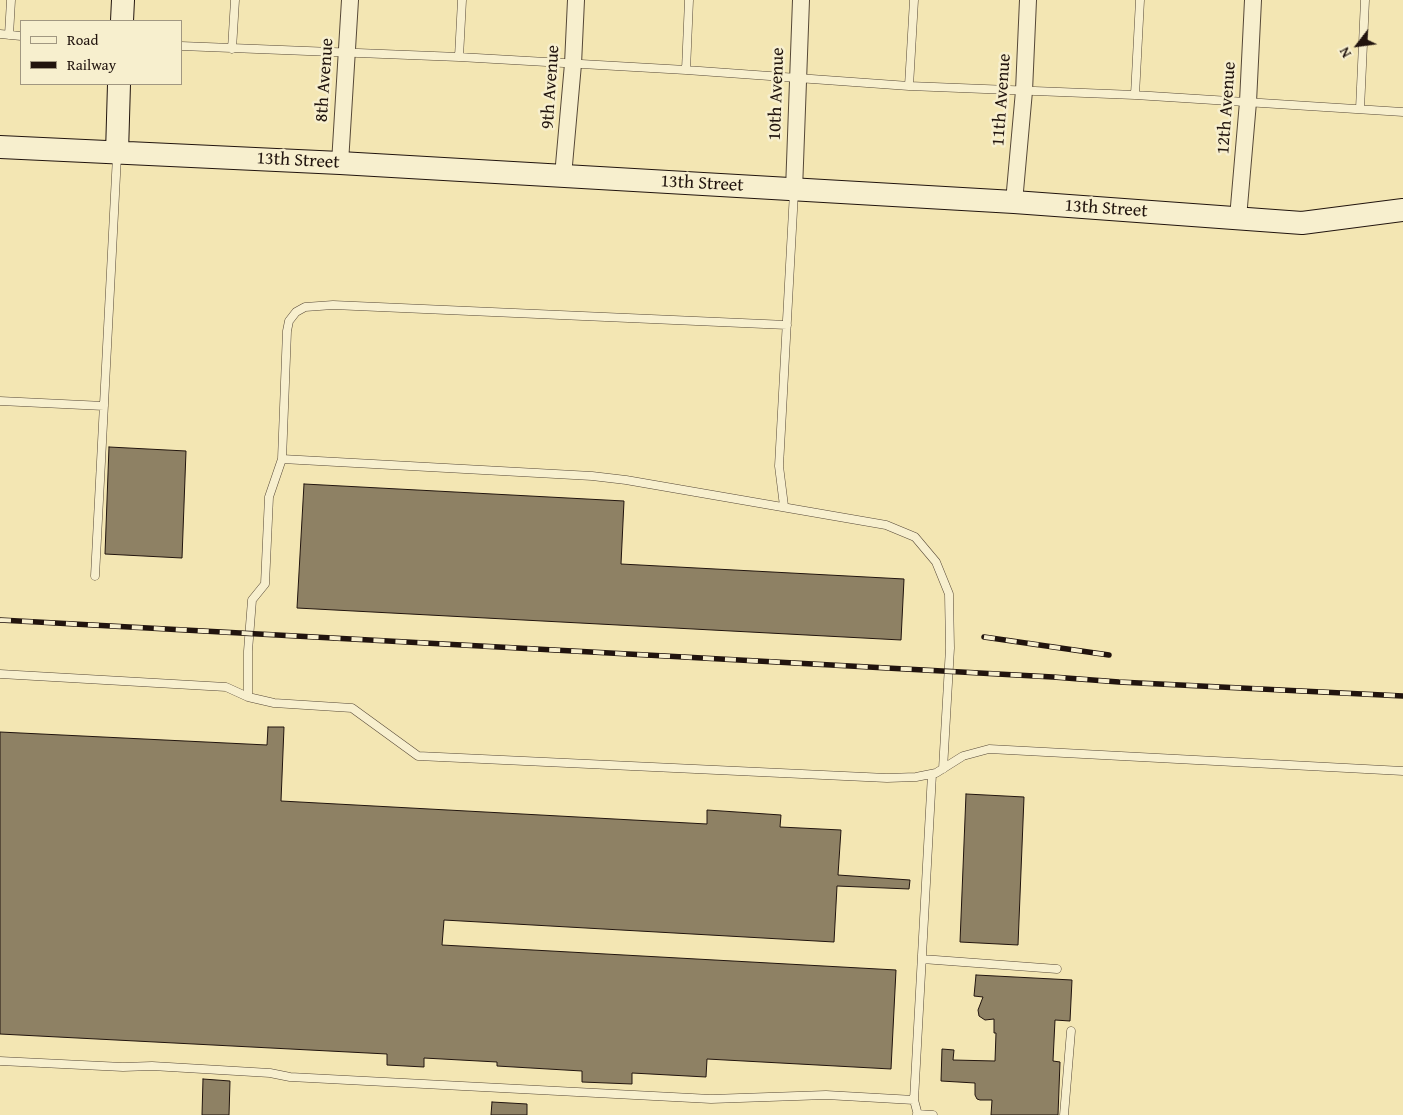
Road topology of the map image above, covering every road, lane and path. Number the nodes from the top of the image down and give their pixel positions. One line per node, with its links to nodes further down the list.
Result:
1 (11, 0): 16 (lane)
2 (123, 0): 14 (street)
3 (235, 0): 19 (lane)
4 (350, 0): 20 (street, 8th Avenue)
5 (462, 0): 21 (lane)
6 (576, 0): 22 (street, 9th Avenue)
7 (689, 0): 23 (lane)
8 (801, 0): 24 (street, 10th Avenue)
9 (914, 0): 26 (lane)
10 (1028, 0): 27 (street, 11th Avenue)
11 (1140, 0): 28 (lane)
12 (1253, 0): 29 (street, 12th Avenue)
13 (1365, 0): 30 (lane)
14 (122, 20)
15 (0, 34): 16 (lane)
16 (9, 35): 17 (lane)
17 (20, 36)
18 (182, 46): 19 (lane)
19 (232, 48): 20 (lane)
20 (347, 53): 21 (lane); 34 (street, 8th Avenue)
21 (459, 58): 22 (lane)
22 (573, 64): 23 (lane); 35 (street, 9th Avenue)
23 (686, 70): 24 (lane)
24 (797, 78): 26 (lane); 36 (street, 10th Avenue)
25 (119, 85): 33 (street)
26 (909, 86): 27 (lane)
27 (1024, 91): 28 (lane); 37 (street, 11th Avenue)
28 (1135, 95): 29 (lane)
29 (1248, 102): 30 (lane); 40 (street, 12th Avenue)
30 (1360, 109): 31 (lane)
31 (1403, 112)
32 (0, 146): 33 (street, 13th Street)
33 (117, 153): 34 (street, 13th Street); 44 (lane)
34 (340, 163): 35 (street, 13th Street)
35 (563, 176): 36 (street, 13th Street)
36 (794, 190): 37 (street, 13th Street); 42 (lane)
37 (1014, 202): 40 (street, 13th Street)
38 (1403, 210): 39 (street, 13th Street)
39 (1370, 215): 40 (street, 13th Street); 41 (street)
40 (1238, 218)
41 (1403, 224)
42 (787, 325): 45 (lane); 46 (lane)
43 (0, 401): 44 (lane)
44 (104, 406): 47 (lane)
45 (282, 459): 46 (lane); 49 (lane)
46 (784, 506): 50 (lane)
47 (95, 576)
48 (0, 674): 49 (lane)
49 (248, 697): 52 (lane)
50 (943, 769): 51 (lane); 52 (lane)
51 (1403, 771)
52 (932, 774): 53 (lane)
53 (922, 960): 54 (lane); 57 (lane)
54 (1057, 969)
55 (1071, 1032): 60 (lane)
56 (0, 1061): 57 (lane)
57 (914, 1100): 58 (lane)
58 (918, 1114): 59 (lane)
59 (933, 1115)
60 (1064, 1115)

